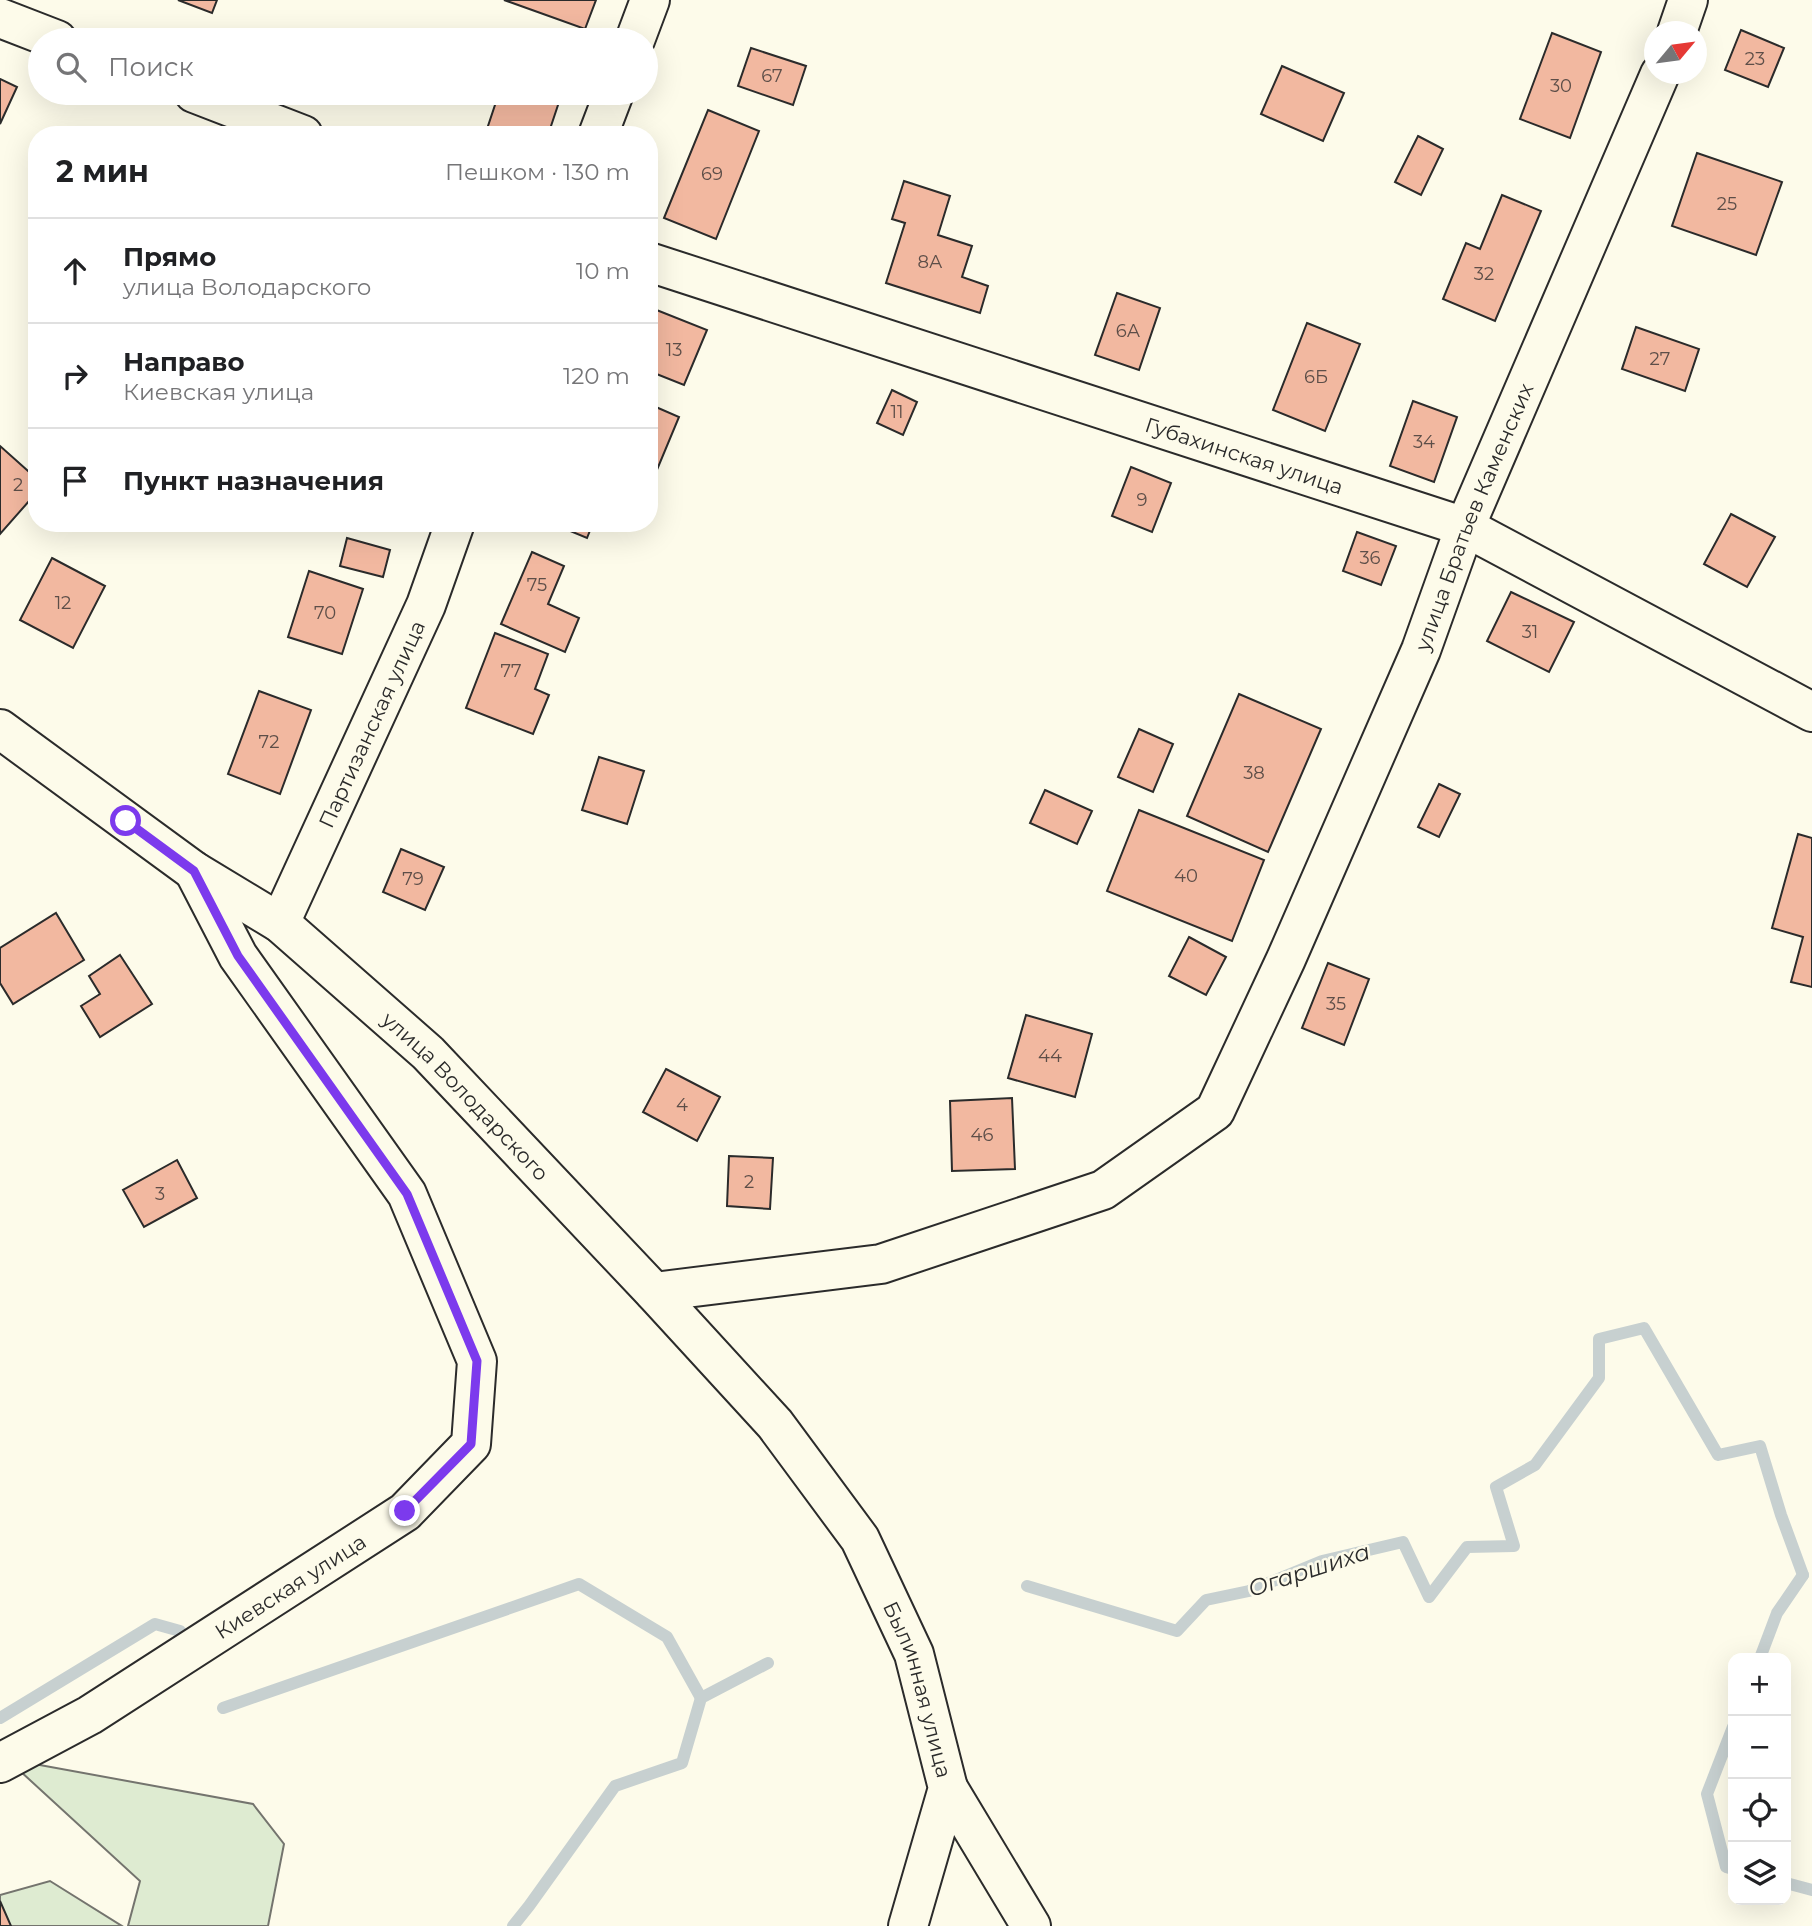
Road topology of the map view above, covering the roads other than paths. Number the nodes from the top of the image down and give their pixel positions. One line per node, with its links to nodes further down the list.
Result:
1 (650, 0): 5 (street)
2 (1688, 0): 4 (street)
3 (0, 19): 6 (street)
4 (1681, 21)
5 (640, 28)
6 (28, 29)
7 (1656, 84): 13 (street, улица Братьев Каменских)
8 (225, 105): 10 (street)
9 (609, 105): 11 (street)
10 (280, 126)
11 (601, 126)
12 (658, 265): 13 (street, Губахинская улица)
13 (1465, 527): 15 (street, Губахинская улица); 19 (street, улица Братьев Каменских)
14 (452, 532): 18 (street, Партизанская улица)
15 (1812, 712)
16 (0, 729): 17 (street, улица Володарского)
17 (194, 871): 18 (street, улица Володарского); 21 (street, Киевская улица)
18 (279, 923): 19 (street, улица Володарского)
19 (654, 1293): 20 (street, улица Володарского)
20 (860, 1539): 22 (street, Былинная улица)
21 (0, 1763)
22 (948, 1788): 23 (street, Былинная улица); 24 (street)
23 (908, 1926)
24 (1031, 1926)

